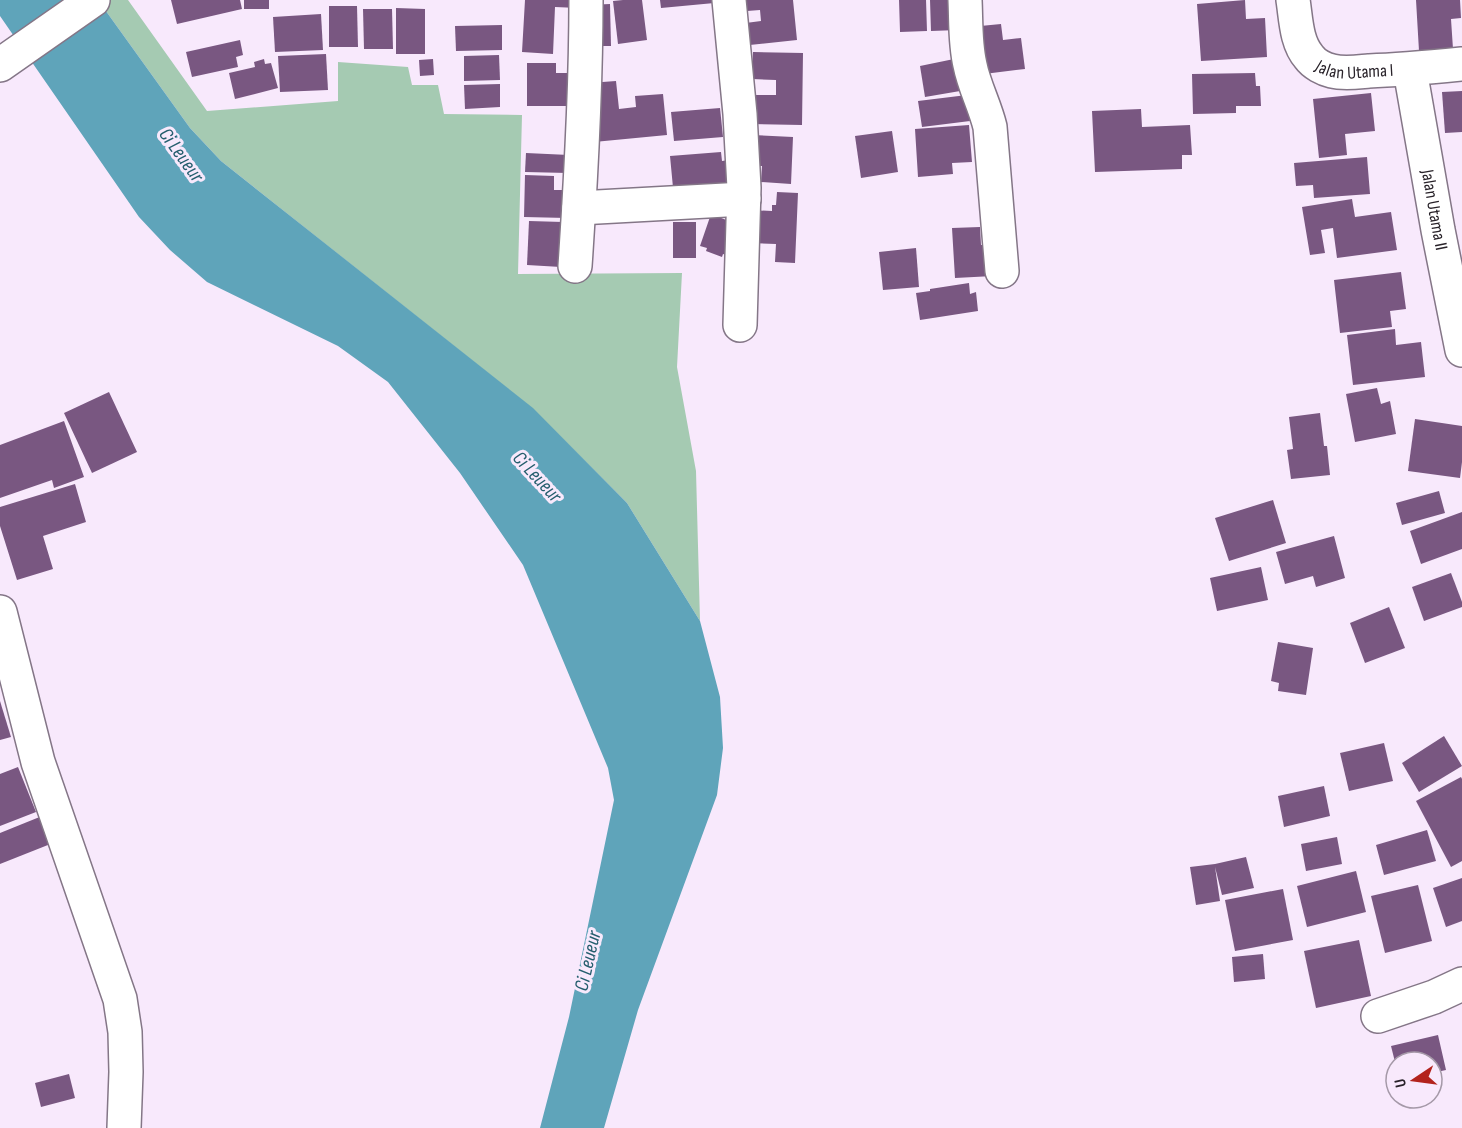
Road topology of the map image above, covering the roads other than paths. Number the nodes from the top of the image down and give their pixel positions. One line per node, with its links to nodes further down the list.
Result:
1 (93, 0): 7 (street)
2 (585, 0): 10 (street)
3 (729, 0): 9 (street)
4 (965, 0): 13 (street)
5 (1293, 0): 8 (street, Jalan Utama I)
6 (1462, 64): 8 (street, Jalan Utama I)
7 (0, 65)
8 (1410, 70): 11 (street, Jalan Utama II)
9 (744, 199): 10 (street); 14 (street)
10 (579, 208): 12 (street)
11 (1450, 231): 15 (street, Jalan Utama II)
12 (576, 266)
13 (1002, 271)
14 (740, 325)
15 (1462, 350)
16 (0, 612): 19 (street)
17 (1462, 984): 18 (street)
18 (1378, 1016)
19 (124, 1128)

